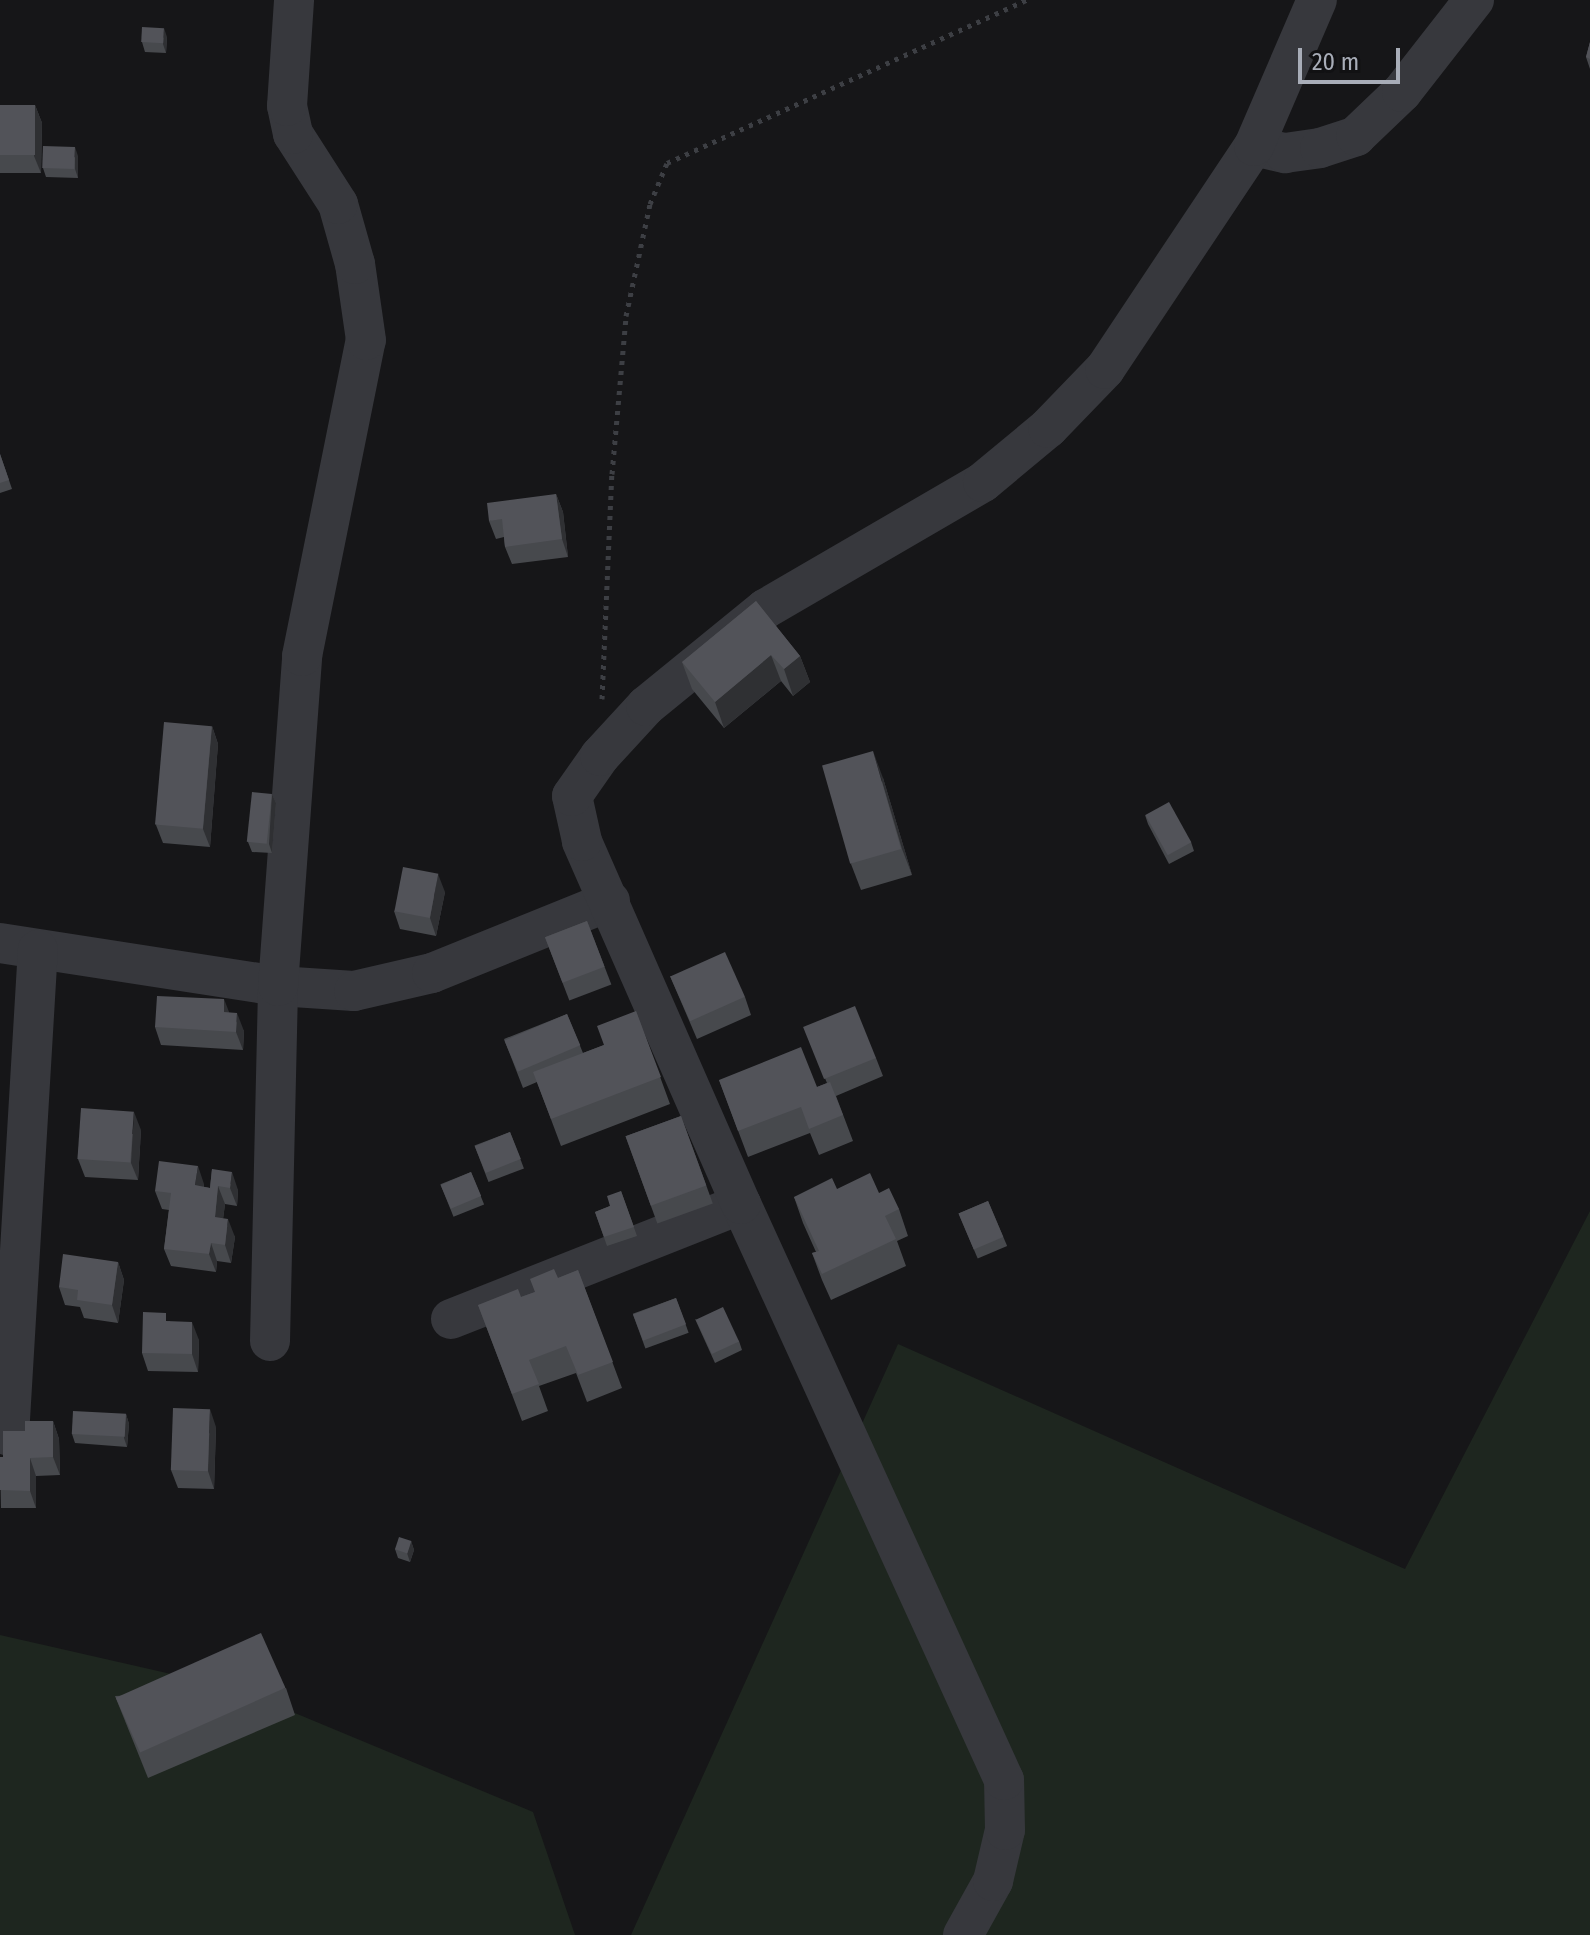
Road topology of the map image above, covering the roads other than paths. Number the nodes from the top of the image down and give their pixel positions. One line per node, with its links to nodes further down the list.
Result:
1 (294, 0): 7 (street)
2 (1317, 0): 4 (street)
3 (1474, 0): 4 (street)
4 (1254, 146): 5 (street)
5 (610, 901): 7 (street); 8 (street)
6 (19, 947): 7 (street); 11 (street)
7 (278, 986): 10 (street)
8 (741, 1204): 9 (street); 12 (street)
9 (451, 1319)
10 (270, 1341)
11 (9, 1436)
12 (963, 1935)

